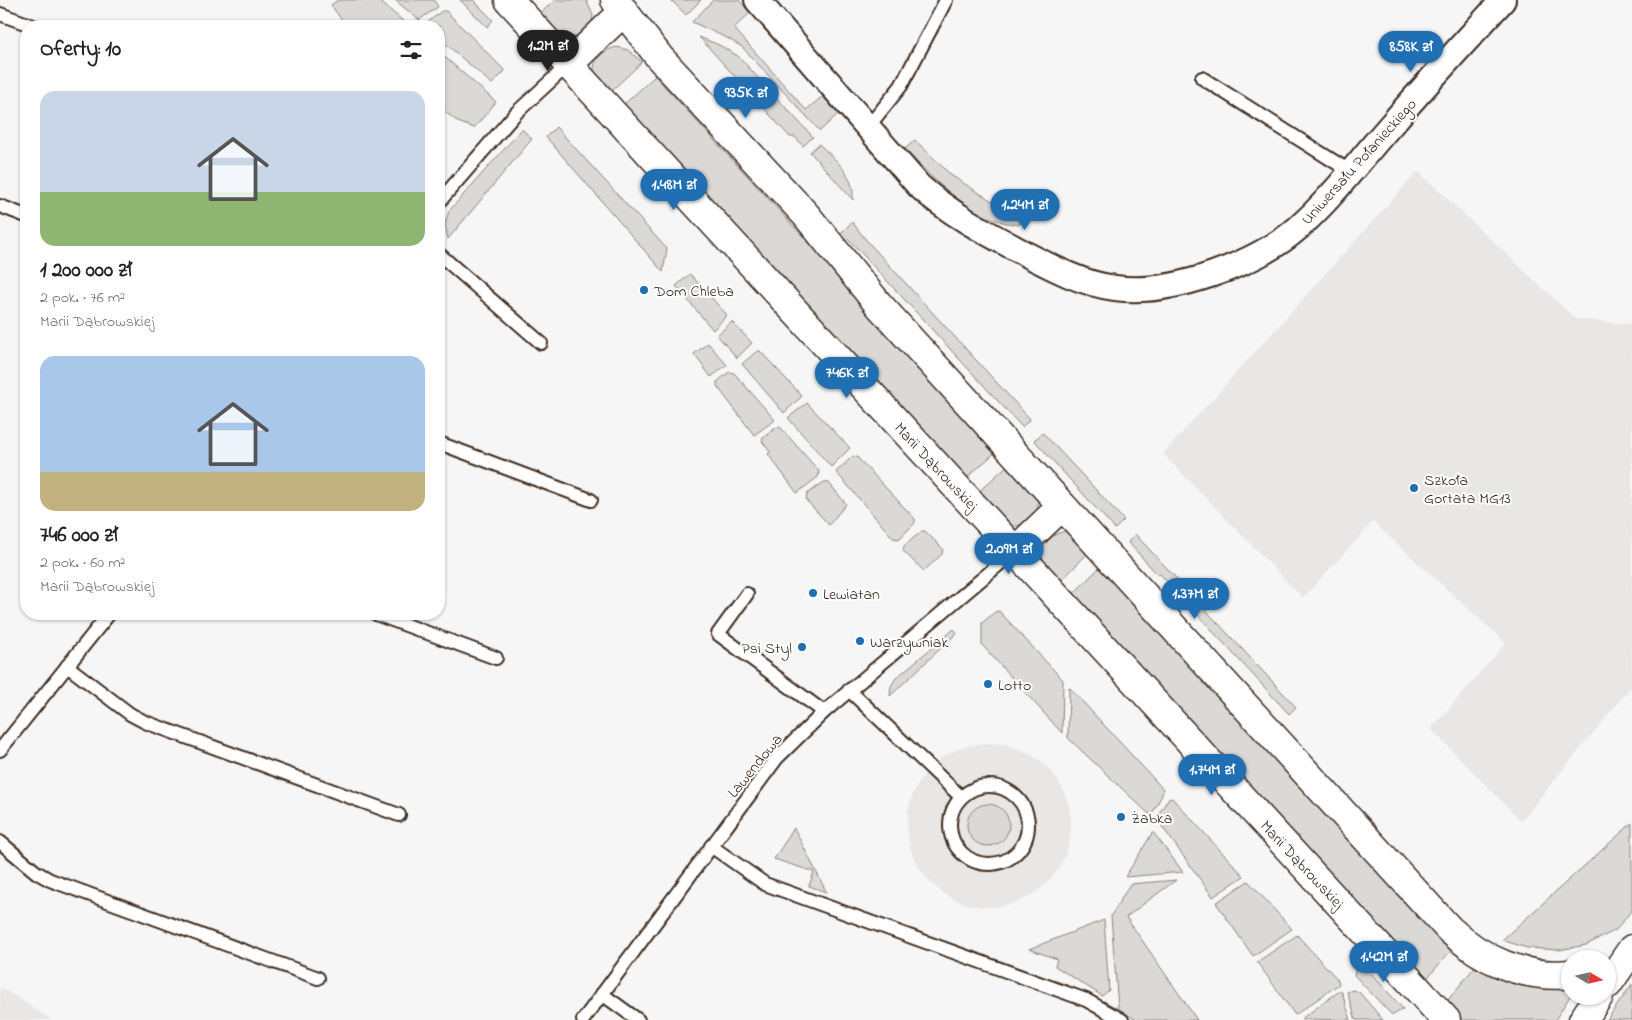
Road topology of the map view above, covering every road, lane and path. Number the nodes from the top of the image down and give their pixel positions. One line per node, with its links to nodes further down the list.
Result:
1 (510, 0): 8 (street, Marii Dąbrowskiej)
2 (757, 0): 10 (street, Uniwersału Połanieckiego)
3 (946, 0): 10 (lane)
4 (1502, 0): 11 (street, Uniwersału Połanieckiego)
5 (625, 4): 8 (street); 19 (street)
6 (0, 14): 7 (lane)
7 (20, 21)
8 (569, 64): 12 (lane); 20 (street, Marii Dąbrowskiej)
9 (1202, 78): 11 (lane)
10 (868, 127): 11 (street, Uniwersału Połanieckiego)
11 (1351, 172)
12 (445, 195)
13 (0, 206): 14 (lane)
14 (20, 214)
15 (445, 259): 16 (lane)
16 (541, 343)
17 (445, 445): 18 (lane)
18 (591, 500)
19 (1062, 506): 20 (street); 37 (street)
20 (1015, 551): 26 (lane, Lawendowa); 44 (street, Marii Dąbrowskiej)
21 (747, 594): 27 (lane)
22 (104, 620): 25 (lane)
23 (392, 620): 24 (lane)
24 (496, 658)
25 (67, 666): 28 (lane); 30 (lane)
26 (849, 690): 27 (lane, Lawendowa); 29 (lane)
27 (824, 712): 32 (lane, Lawendowa)
28 (0, 750)
29 (961, 797): 29 (lane)
30 (399, 815)
31 (0, 842): 38 (lane)
32 (711, 846): 39 (lane, Lawendowa); 43 (lane)
33 (1632, 942): 35 (street)
34 (1632, 949): 36 (street)
35 (1616, 954)
36 (1616, 972)
37 (1561, 974)
38 (318, 978)
39 (602, 994): 41 (lane, Lawendowa); 42 (lane)
40 (1593, 1005): 45 (street)
41 (583, 1020)
42 (638, 1020)
43 (1122, 1020)
44 (1446, 1020)
45 (1583, 1020)

